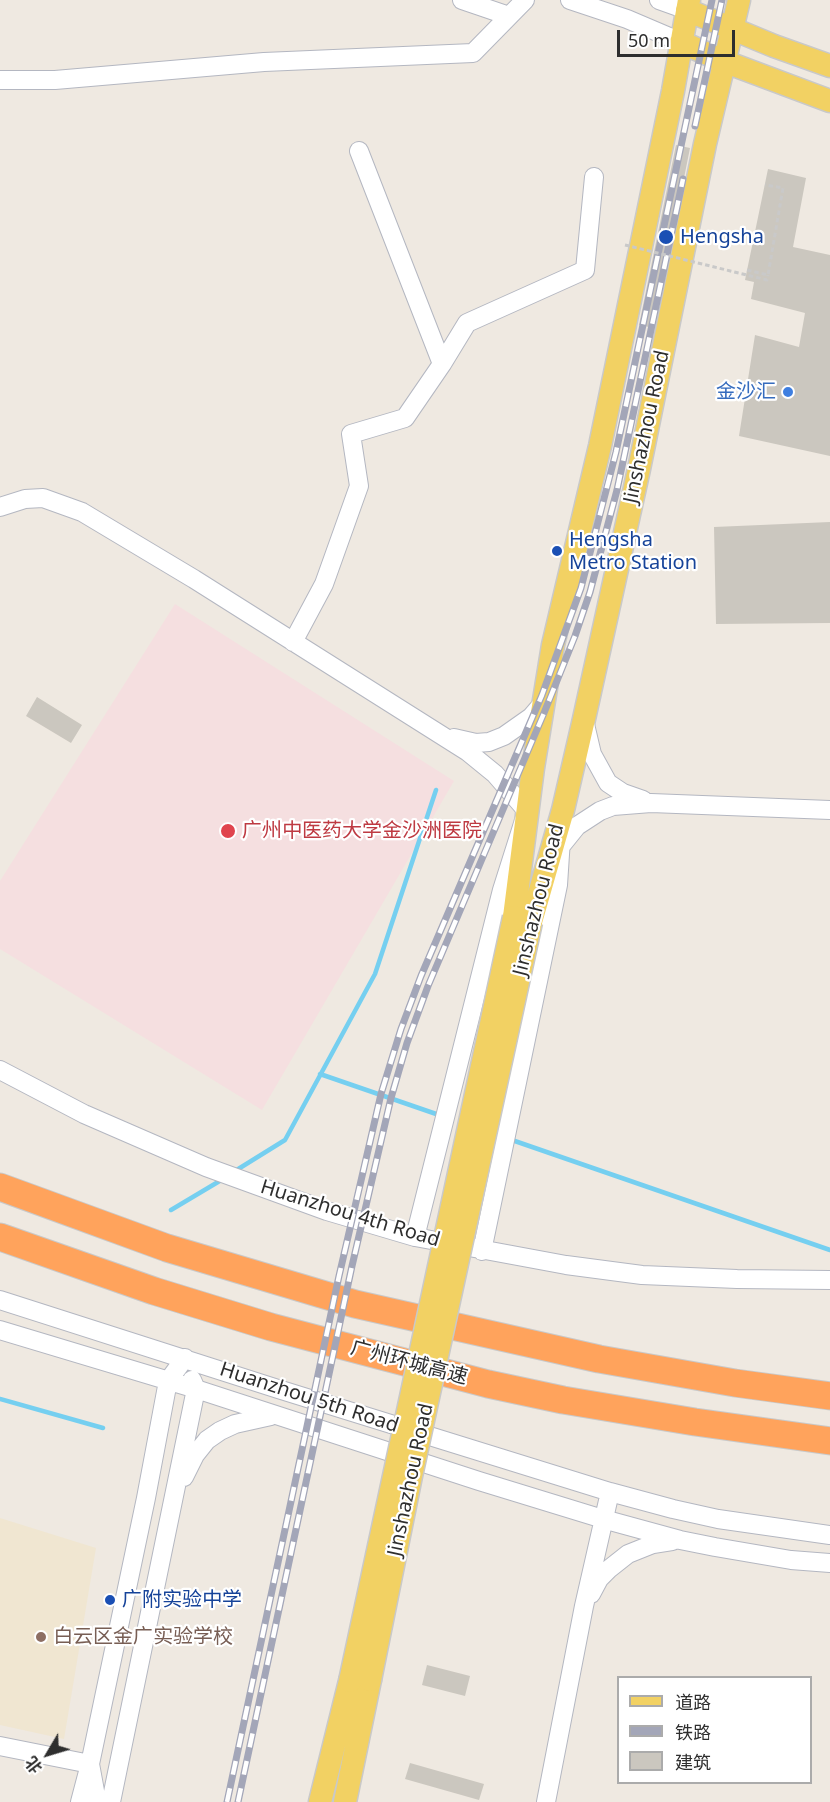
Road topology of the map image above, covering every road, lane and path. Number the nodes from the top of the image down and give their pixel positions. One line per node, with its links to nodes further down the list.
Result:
1 (462, 0): 7 (street)
2 (525, 0): 7 (street)
3 (570, 0): 9 (street)
4 (659, 0): 6 (street)
5 (739, 0): 8 (main road, Jinshazhou Road)
6 (688, 5): 8 (main road); 9 (main road, Jinshazhou Road)
7 (509, 16): 12 (street)
8 (732, 29): 10 (main road, Jinshazhou Road); 11 (main road)
9 (681, 42): 10 (main road); 23 (main road, Jinshazhou Road)
10 (723, 61): 13 (main road); 24 (main road, Jinshazhou Road)
11 (830, 66)
12 (0, 80)
13 (830, 100)
14 (359, 151): 20 (street)
15 (594, 177): 20 (street)
16 (765, 185): 19 (path)
17 (625, 245): 19 (path, bridge)
18 (747, 270): 19 (path)
19 (768, 275)
20 (442, 364): 22 (street)
21 (0, 507): 22 (street)
22 (293, 642): 25 (street)
23 (543, 703): 25 (street); 29 (main road, Jinshazhou Road)
24 (584, 719): 26 (street); 27 (main road, Jinshazhou Road)
25 (441, 734): 29 (street)
26 (651, 803): 28 (street); 30 (street)
27 (563, 810): 30 (street); 31 (main road, Jinshazhou Road)
28 (830, 810)
29 (527, 811): 32 (main road, Jinshazhou Road); 36 (street)
30 (561, 845): 31 (street); 37 (street)
31 (546, 867): 32 (main road, Jinshazhou Road)
32 (523, 920): 55 (main road, Jinshazhou Road, bridge)
33 (0, 1070): 36 (street, Huanzhou 4th Road)
34 (0, 1187): 44 (highway)
35 (0, 1237): 46 (highway, 广州环城高速)
36 (415, 1238): 37 (street, Huanzhou 4th Road)
37 (482, 1251): 38 (street, Huanzhou 4th Road)
38 (830, 1280)
39 (0, 1300): 41 (street, Huanzhou 5th Road)
40 (0, 1330): 42 (street, Huanzhou 5th Road)
41 (184, 1358): 42 (street); 43 (street); 47 (street, Huanzhou 5th Road)
42 (168, 1381): 43 (street, Huanzhou 5th Road); 48 (street)
43 (196, 1389): 45 (street, Huanzhou 5th Road); 49 (street)
44 (830, 1395)
45 (276, 1415): 49 (street); 50 (street, Huanzhou 5th Road)
46 (830, 1441)
47 (610, 1492): 50 (street); 51 (street, Huanzhou 5th Road)
48 (146, 1498): 49 (street); 58 (street)
49 (172, 1503): 57 (street)
50 (603, 1519): 52 (street, Huanzhou 5th Road); 54 (street)
51 (830, 1535)
52 (680, 1540): 53 (street, Huanzhou 5th Road); 54 (street)
53 (830, 1563)
54 (584, 1606): 65 (street)
55 (360, 1680): 63 (main road, Jinshazhou Road); 64 (main road, Jinshazhou Road)
56 (0, 1746): 58 (street)
57 (124, 1748): 61 (street); 62 (street)
58 (90, 1764): 59 (street); 60 (street)
59 (80, 1802)
60 (97, 1802)
61 (111, 1802)
62 (121, 1802)
63 (320, 1802)
64 (345, 1802)
65 (546, 1802)

